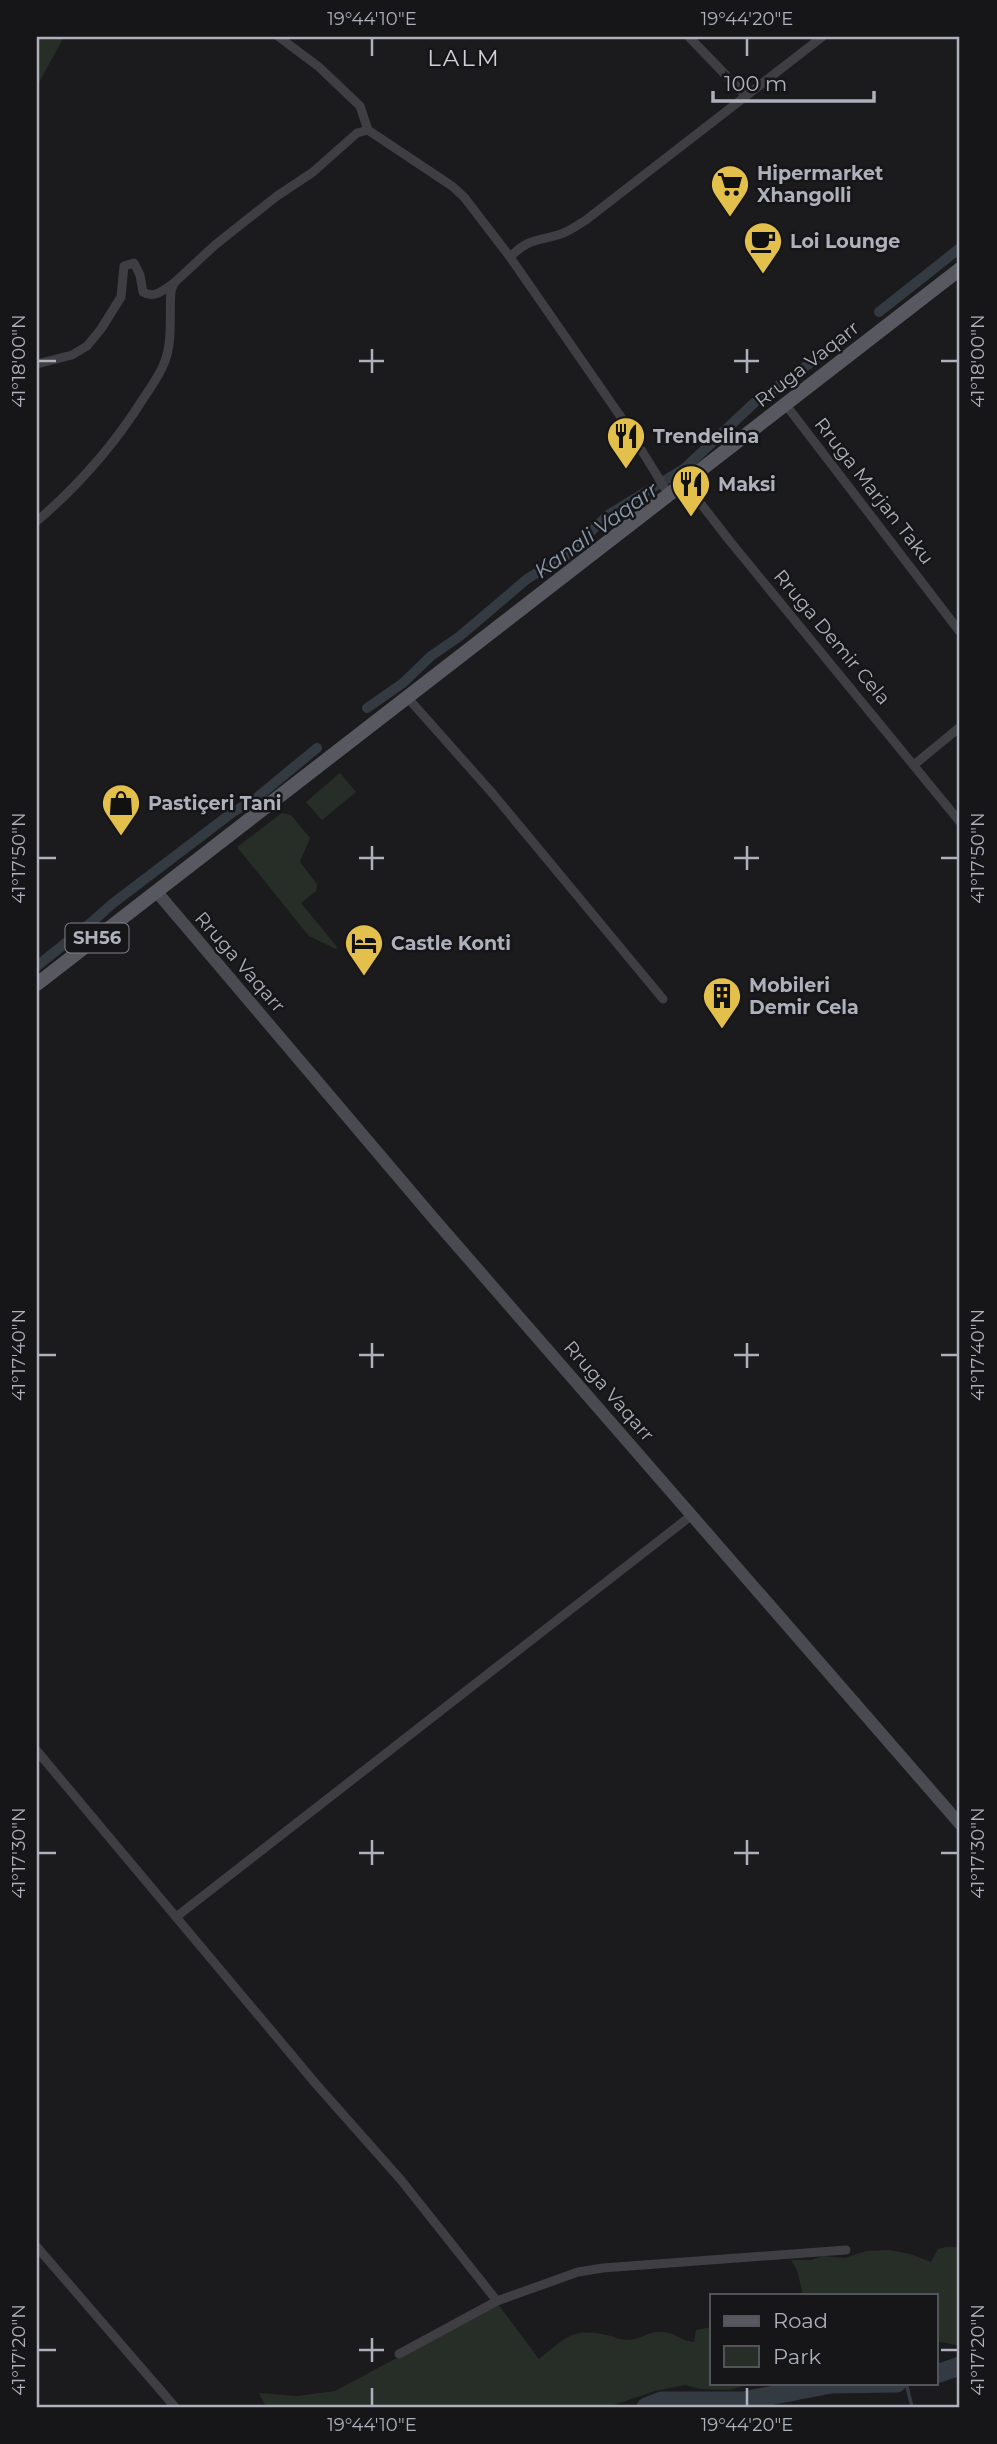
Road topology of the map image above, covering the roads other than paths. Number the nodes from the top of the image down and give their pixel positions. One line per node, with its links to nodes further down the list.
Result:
1 (279, 37): 5 (street)
2 (689, 37): 4 (street)
3 (822, 37): 4 (street)
4 (745, 96): 6 (street)
5 (368, 130): 6 (street); 8 (street)
6 (510, 257): 12 (street)
7 (960, 269): 10 (main road, Rruga Vaqarr / SH56)
8 (174, 283): 9 (street); 13 (street)
9 (37, 364)
10 (786, 405): 11 (main road, Rruga Vaqarr / SH56); 14 (street, Rruga Marjan Taku)
11 (684, 482): 12 (main road, Rruga Vaqarr / SH56); 17 (street, Rruga Demir Cela)
12 (667, 491): 15 (main road, Rruga Vaqarr / SH56)
13 (37, 521)
14 (960, 632)
15 (407, 697): 19 (main road, Rruga Vaqarr / SH56); 21 (street)
16 (960, 727): 17 (street)
17 (915, 764): 18 (street, Rruga Demir Cela)
18 (960, 822)
19 (156, 891): 20 (main road, SH56); 22 (main road, Rruga Vaqarr)
20 (37, 984)
21 (663, 999)
22 (692, 1515): 24 (main road, Rruga Vaqarr); 25 (street)
23 (37, 1751): 25 (street)
24 (960, 1824)
25 (176, 1917): 28 (street)
26 (37, 2247): 30 (street)
27 (846, 2250): 28 (street)
28 (498, 2301): 29 (street)
29 (399, 2354)
30 (175, 2407)

